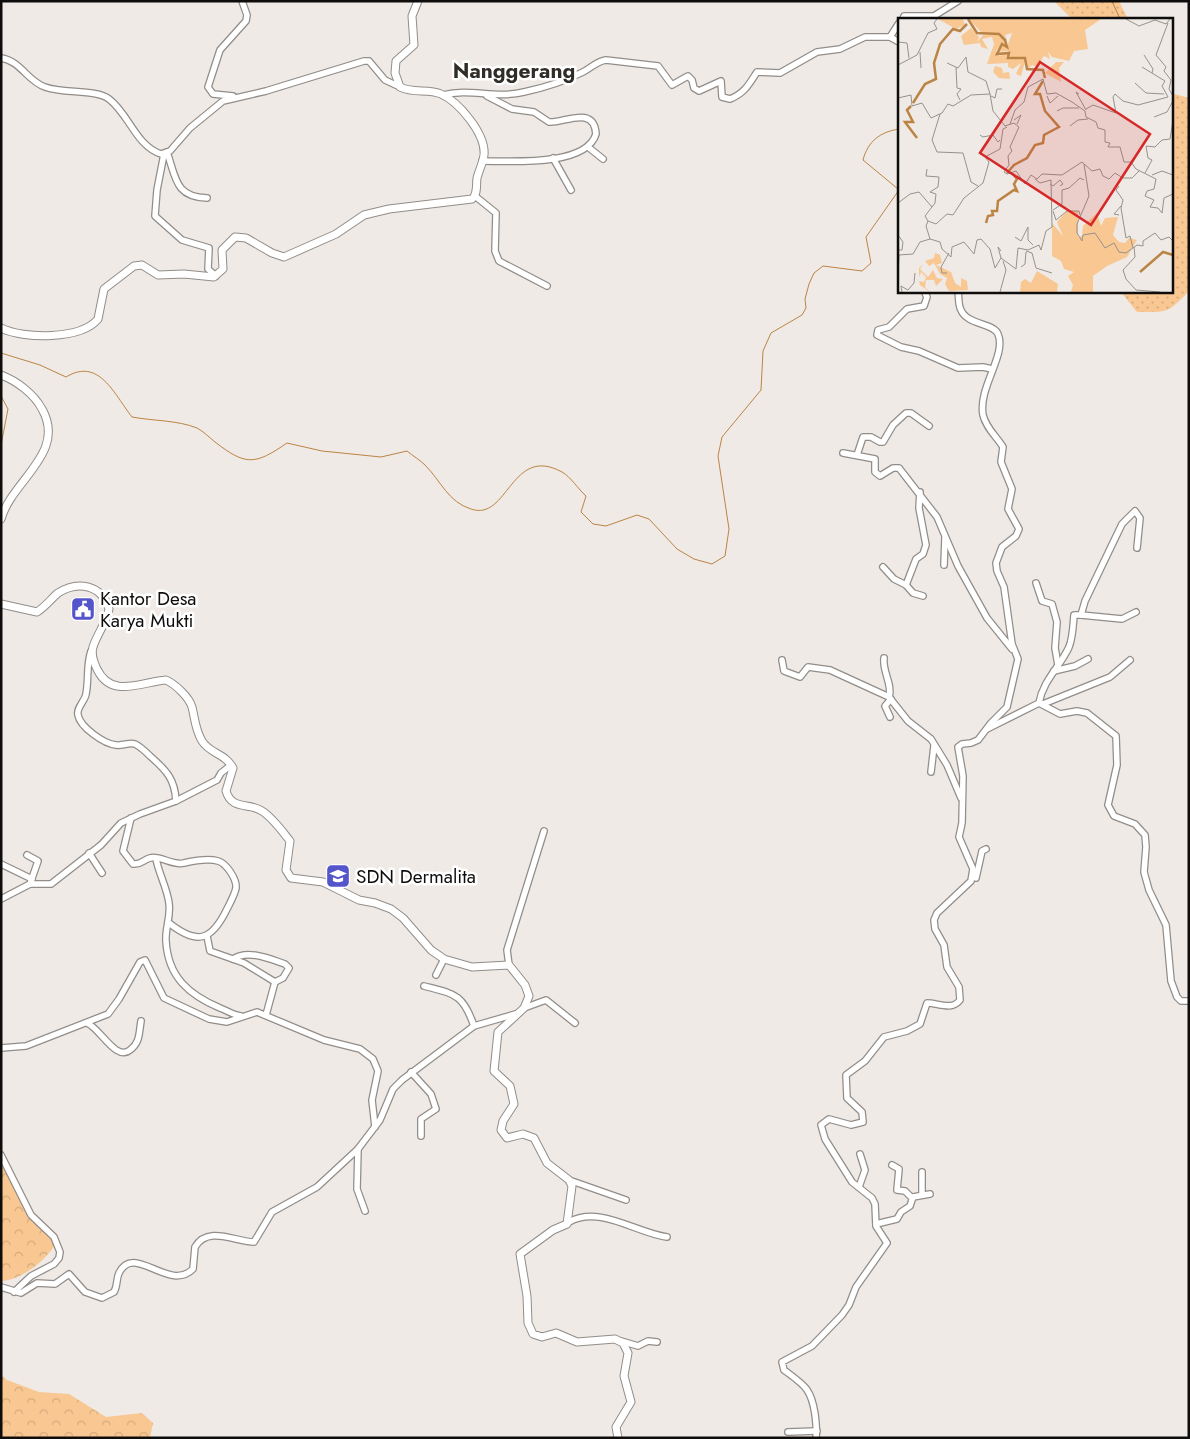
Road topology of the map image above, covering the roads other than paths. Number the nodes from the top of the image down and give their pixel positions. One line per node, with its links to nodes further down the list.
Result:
1 (242, 1): 12 (street)
2 (418, 1): 9 (street)
3 (958, 1): 4 (street)
4 (903, 18)
5 (898, 25): 6 (street)
6 (890, 37): 7 (street); 11 (street)
7 (898, 41)
8 (1, 58): 14 (street)
9 (400, 87): 10 (street); 12 (street)
10 (443, 95): 11 (street); 17 (street)
11 (485, 95): 13 (street)
12 (241, 96): 14 (street)
13 (588, 147): 15 (street); 16 (street)
14 (166, 153): 20 (street); 21 (street)
15 (553, 158): 17 (street); 18 (street)
16 (603, 159)
17 (482, 161): 19 (street)
18 (571, 190)
19 (475, 196): 21 (street); 22 (street)
20 (207, 198)
21 (216, 276): 25 (street)
22 (547, 286)
23 (958, 292): 26 (street)
24 (926, 293): 26 (street)
25 (1, 328)
26 (992, 369): 44 (street)
27 (1, 375): 32 (street)
28 (929, 426): 30 (street)
29 (843, 453): 30 (street)
30 (857, 454): 31 (street)
31 (920, 492): 33 (street); 38 (street)
32 (1, 519)
33 (946, 536): 35 (street); 44 (street)
34 (1137, 548): 42 (street)
35 (944, 565)
36 (883, 567): 38 (street)
37 (1036, 583): 49 (street)
38 (906, 585): 39 (street)
39 (922, 596)
40 (1, 604): 43 (street)
41 (1136, 612): 42 (street)
42 (1081, 614): 49 (street)
43 (92, 650): 56 (street); 58 (street)
44 (1017, 657): 54 (street)
45 (884, 658): 51 (street)
46 (1088, 659): 50 (street)
47 (782, 660): 51 (street)
48 (1130, 660): 52 (street)
49 (1058, 667): 50 (street)
50 (1052, 672): 52 (street)
51 (890, 698): 53 (street); 55 (street)
52 (1041, 703): 54 (street); 79 (street)
53 (890, 717)
54 (985, 730): 59 (street)
55 (934, 744): 57 (street); 59 (street)
56 (231, 765): 58 (street); 74 (street)
57 (931, 772)
58 (176, 801): 60 (street)
59 (963, 802): 68 (street)
60 (131, 818): 63 (street); 65 (street)
61 (544, 832): 75 (street)
62 (986, 849): 68 (street)
63 (89, 853): 67 (street); 69 (street)
64 (27, 855): 69 (street)
65 (156, 859): 71 (street); 72 (street)
66 (1, 864): 69 (street)
67 (102, 873)
68 (971, 881): 97 (street)
69 (31, 882): 70 (street)
70 (1, 899)
71 (170, 923): 72 (street); 82 (street)
72 (207, 936): 73 (street)
73 (233, 959): 77 (street); 77 (street)
74 (444, 959): 75 (street); 76 (street)
75 (509, 966): 80 (street)
76 (436, 975)
77 (275, 982): 81 (street)
78 (424, 986): 86 (street)
79 (1189, 1001)
80 (521, 1010): 85 (street); 86 (street); 96 (street)
81 (266, 1015): 82 (street); 89 (street)
82 (243, 1016): 84 (street)
83 (140, 1021): 84 (street)
84 (87, 1023): 87 (street)
85 (575, 1023)
86 (474, 1026): 88 (street)
87 (1, 1048)
88 (411, 1072): 89 (street); 90 (street)
89 (375, 1127): 91 (street)
90 (421, 1136)
91 (358, 1149): 102 (street); 107 (street)
92 (860, 1154): 97 (street)
93 (1, 1155): 107 (street)
94 (892, 1165): 100 (street)
95 (922, 1172): 99 (street)
96 (569, 1180): 101 (street); 103 (street)
97 (859, 1187): 104 (street)
98 (930, 1194): 99 (street)
99 (922, 1195): 100 (street)
100 (912, 1198): 104 (street)
101 (626, 1200)
102 (365, 1211)
103 (569, 1222): 105 (street); 108 (street)
104 (876, 1224): 111 (street)
105 (667, 1237)
106 (1, 1287): 107 (street)
107 (14, 1292)
108 (621, 1341): 109 (street); 112 (street)
109 (657, 1342)
110 (788, 1432): 111 (street)
111 (816, 1435)
112 (618, 1438)

